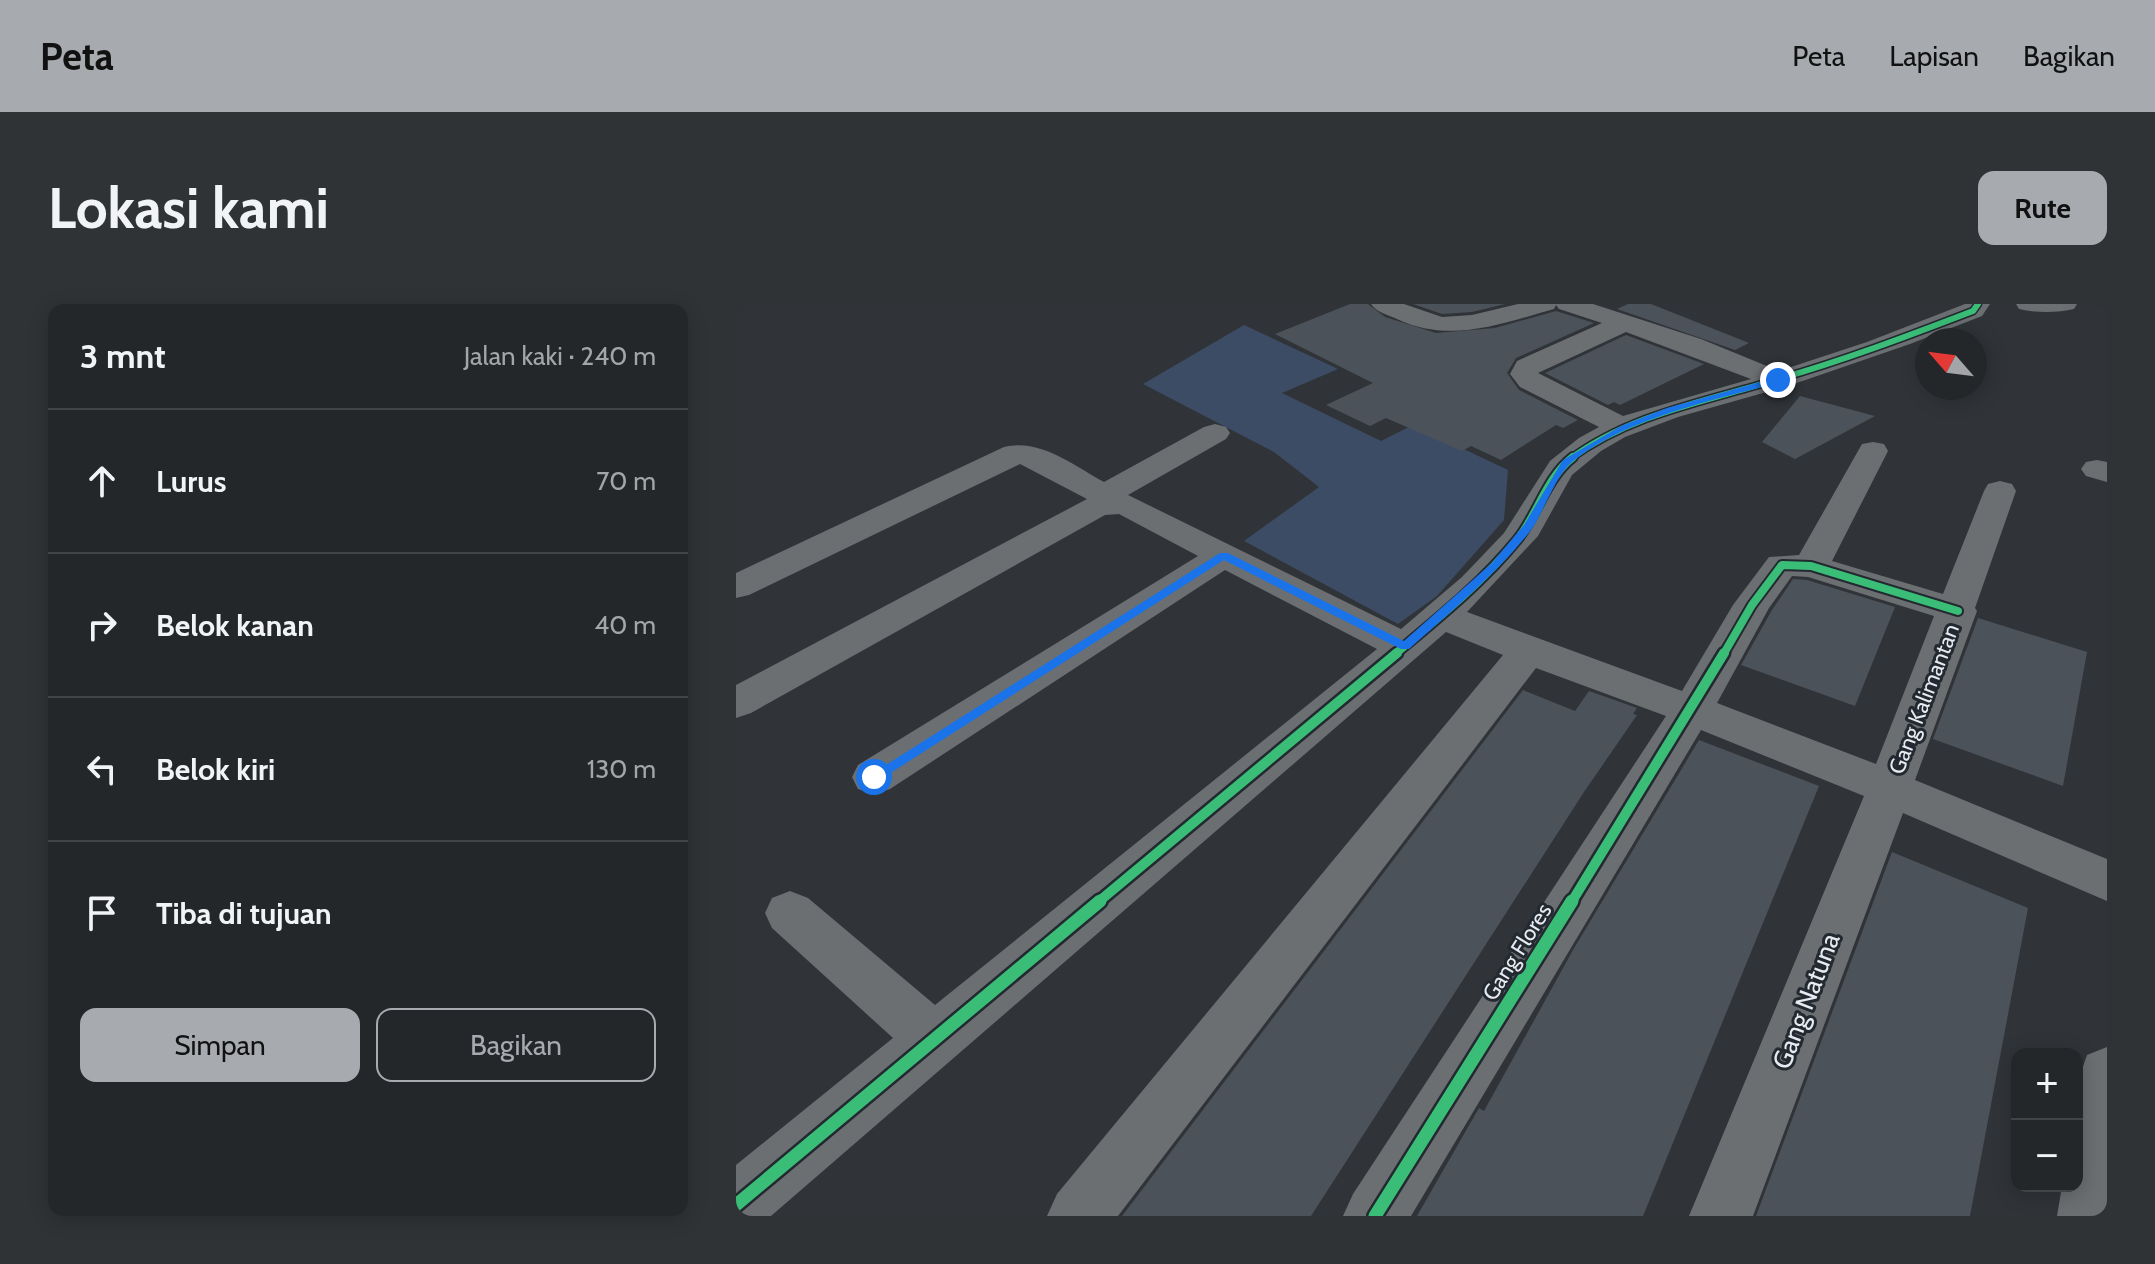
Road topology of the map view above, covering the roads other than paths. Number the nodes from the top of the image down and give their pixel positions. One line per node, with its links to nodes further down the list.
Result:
1 (1383, 304): 2 (street)
2 (1545, 304)
3 (1568, 304): 7 (street)
4 (1978, 304): 8 (street)
5 (2028, 304): 6 (street)
6 (2065, 304)
7 (1624, 323): 8 (street); 9 (street)
8 (1778, 380): 9 (street)
9 (1624, 428): 18 (street)
10 (1215, 433): 13 (street)
11 (1873, 451): 15 (street)
12 (2000, 491): 17 (street, Gang Kalimantan)
13 (1111, 499): 14 (street); 16 (street); 21 (street)
14 (1224, 555): 19 (street); 23 (street)
15 (1811, 566): 17 (street); 22 (street, Gang Flores)
16 (736, 587)
17 (1958, 611): 24 (street, Gang Kalimantan)
18 (1441, 616): 19 (street); 20 (street)
19 (1405, 647): 27 (street)
20 (1527, 652): 22 (street); 30 (street)
21 (736, 703)
22 (1692, 710): 24 (street); 31 (street, Gang Flores)
23 (874, 777)
24 (1890, 787): 25 (street); 32 (street, Gang Natuna)
25 (2107, 881)
26 (790, 913): 27 (street)
27 (934, 1039): 29 (street)
28 (2107, 1075): 33 (street)
29 (736, 1205)
30 (1079, 1216)
31 (1375, 1216)
32 (1721, 1216)
33 (2089, 1216)

